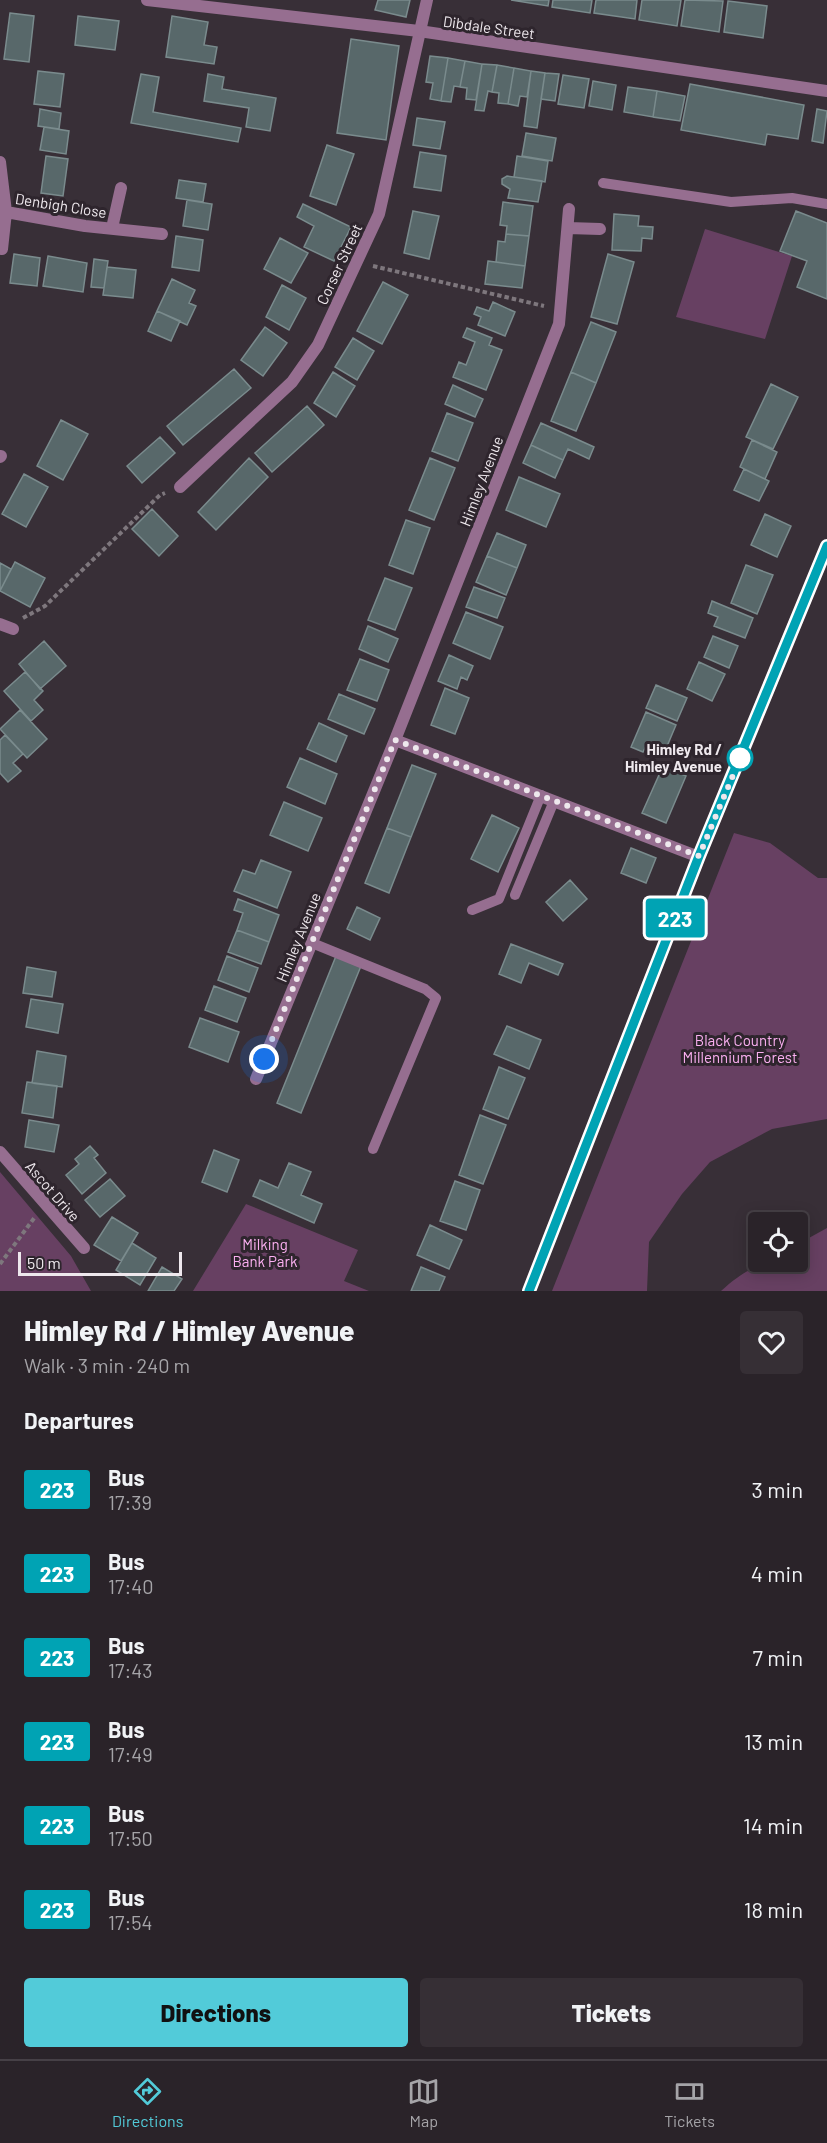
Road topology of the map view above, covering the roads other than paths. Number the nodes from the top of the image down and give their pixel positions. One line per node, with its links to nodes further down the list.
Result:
1 (147, 0): 3 (street, Dibdale Street)
2 (427, 0): 4 (street, Corser Street)
3 (167, 1): 4 (street, Dibdale Street)
4 (419, 31): 5 (street, Dibdale Street); 17 (street, Corser Street)
5 (827, 91)
6 (0, 162): 11 (street, Denbigh Close)
7 (603, 183): 9 (lane)
8 (121, 188): 12 (street, Denbigh Close)
9 (827, 204)
10 (569, 209): 13 (street, Himley Avenue)
11 (6, 212): 12 (street, Denbigh Close); 16 (street, Denbigh Close)
12 (112, 228): 15 (street, Denbigh Close)
13 (567, 228): 14 (street); 19 (street, Himley Avenue)
14 (600, 229)
15 (162, 234)
16 (2, 249)
17 (180, 488)
18 (827, 546): 22 (main road)
19 (395, 740): 20 (street); 25 (street, Himley Avenue)
20 (541, 795): 21 (street); 24 (lane)
21 (554, 801): 22 (street); 23 (lane)
22 (699, 856): 30 (main road)
23 (515, 895)
24 (472, 910)
25 (312, 943): 26 (street, Himley Avenue); 27 (lane)
26 (256, 1079)
27 (374, 1149)
28 (0, 1152): 29 (street, Ascot Drive)
29 (84, 1248)
30 (529, 1291)

